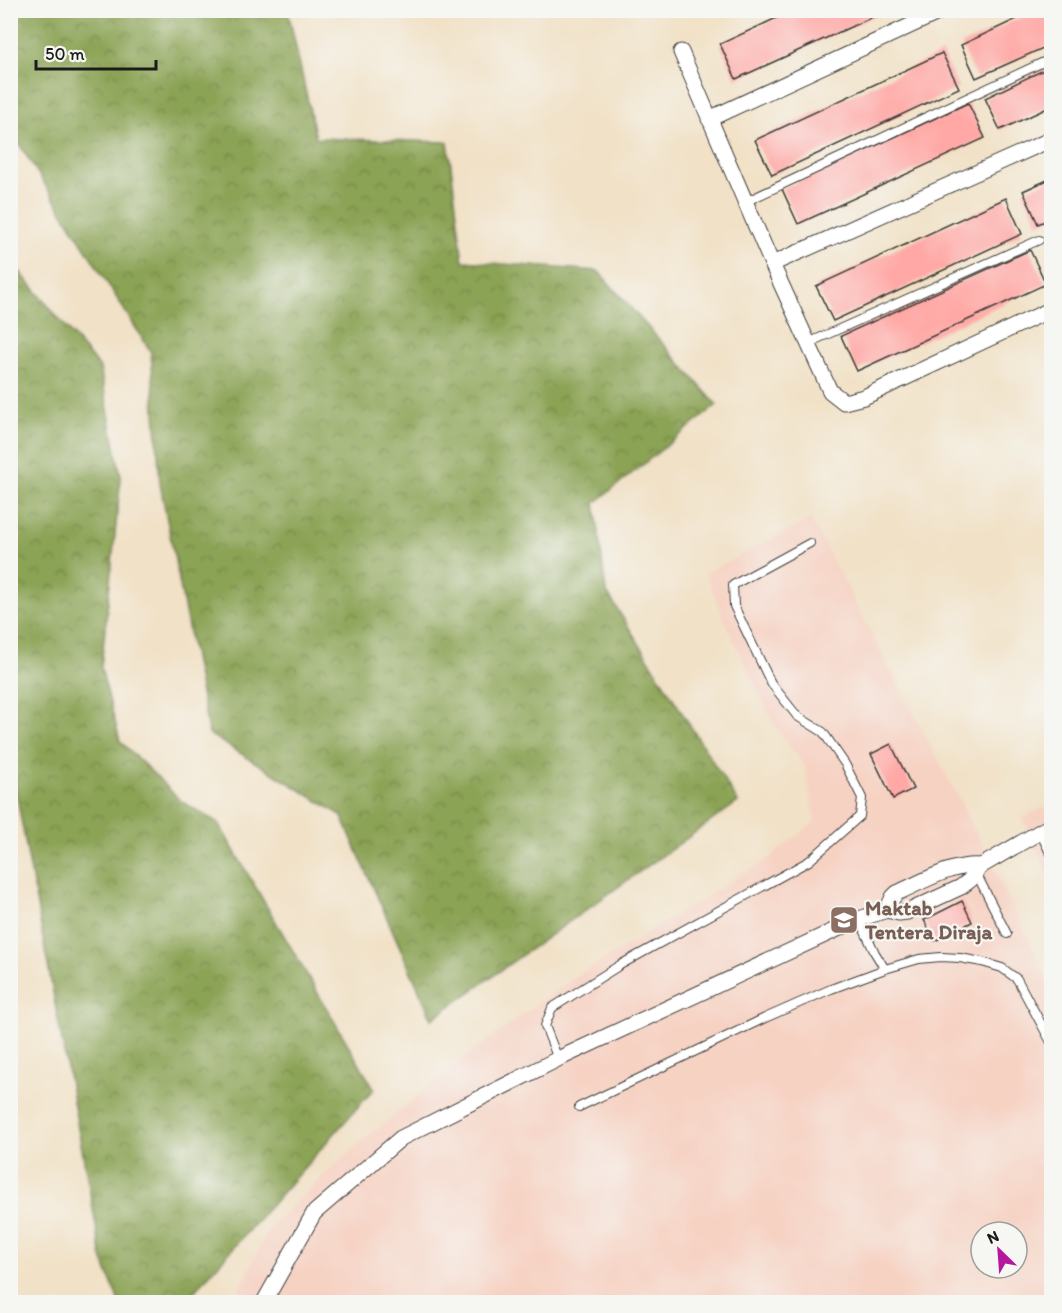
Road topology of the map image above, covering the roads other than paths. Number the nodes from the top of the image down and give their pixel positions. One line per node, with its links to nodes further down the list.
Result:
1 (944, 10): 4 (street)
2 (681, 52): 4 (street)
3 (1052, 58): 6 (lane)
4 (709, 119): 6 (street)
5 (1052, 139): 8 (street)
6 (745, 202): 8 (street)
7 (1039, 240): 10 (lane)
8 (772, 264): 10 (street)
9 (1052, 309): 10 (street)
10 (808, 343)
11 (810, 543): 20 (lane)
12 (1047, 828): 13 (street); 14 (street)
13 (1052, 849)
14 (976, 868): 15 (street); 15 (street); 17 (lane)
15 (887, 910): 16 (street)
16 (859, 919): 18 (lane); 20 (street)
17 (1007, 934)
18 (885, 969): 19 (lane); 21 (lane)
19 (1052, 1044)
20 (558, 1059): 22 (street)
21 (579, 1107)
22 (266, 1301)

